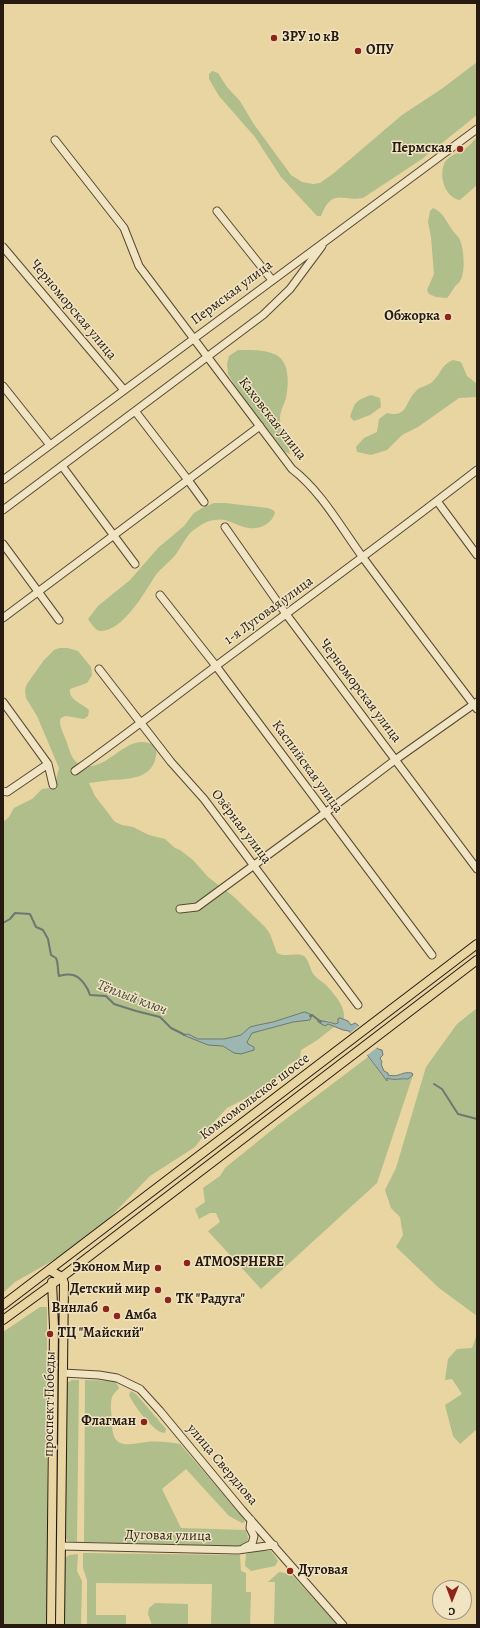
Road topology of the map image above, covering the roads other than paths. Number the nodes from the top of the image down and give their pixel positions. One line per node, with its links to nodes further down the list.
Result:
1 (477, 129): 4 (street, Пермская улица)
2 (55, 140): 7 (street, Каховская улица)
3 (217, 211): 6 (street)
4 (327, 239): 6 (street, Пермская улица); 8 (street)
5 (3, 247): 10 (street, Черноморская улица)
6 (272, 280): 7 (street, Пермская улица)
7 (194, 338): 8 (street, Каховская улица); 10 (street, Пермская улица)
8 (208, 356): 11 (street); 12 (street, Каховская улица)
9 (3, 386): 13 (street)
10 (124, 390): 13 (street, Пермская улица)
11 (135, 412): 14 (street); 17 (street)
12 (260, 426): 17 (street); 25 (street, Каховская улица)
13 (50, 445): 16 (street, Пермская улица)
14 (62, 466): 20 (street); 22 (street)
15 (477, 470): 18 (street, 1-я Луговая улица)
16 (3, 480)
17 (188, 480): 19 (street); 22 (street)
18 (437, 501): 24 (street); 25 (street, 1-я Луговая улица)
19 (204, 502)
20 (3, 510)
21 (225, 527): 29 (street, Черноморская улица)
22 (113, 536): 26 (street); 27 (street)
23 (3, 544): 27 (street)
24 (477, 556)
25 (363, 558): 29 (street, 1-я Луговая улица); 35 (street, Каховская улица)
26 (135, 564)
27 (39, 592): 30 (street); 31 (street)
28 (160, 595): 32 (street, Каспийская улица)
29 (286, 614): 32 (street, 1-я Луговая улица); 37 (street, Черноморская улица)
30 (3, 618)
31 (59, 620)
32 (216, 666): 36 (street, 1-я Луговая улица); 42 (street, Каспийская улица)
33 (99, 669): 36 (street, Озёрная улица)
34 (3, 702): 38 (street)
35 (476, 705): 37 (street)
36 (141, 724): 39 (street, 1-я Луговая улица); 43 (street, Озёрная улица)
37 (395, 760): 42 (street); 44 (street, Черноморская улица)
38 (48, 764): 40 (street); 41 (street)
39 (75, 771)
40 (53, 785)
41 (3, 791)
42 (325, 813): 43 (street); 47 (street, Каспийская улица)
43 (253, 865): 45 (street); 49 (street, Озёрная улица)
44 (477, 869)
45 (180, 909)
46 (477, 944): 50 (main road, Комсомольское шоссе)
47 (430, 953)
48 (477, 960): 51 (main road, Комсомольское шоссе)
49 (358, 1005)
50 (50, 1270): 51 (main road); 52 (main road); 53 (main road, Комсомольское шоссе)
51 (62, 1277): 52 (main road, Комсомольское шоссе); 56 (main road, проспект Победы)
52 (52, 1285): 54 (main road, Комсомольское шоссе); 55 (main road, проспект Победы)
53 (3, 1305)
54 (3, 1320)
55 (53, 1373): 56 (main road, улица Свердлова); 59 (main road, проспект Победы)
56 (63, 1373): 57 (street, улица Свердлова); 60 (main road, проспект Победы)
57 (251, 1520): 58 (street, улица Свердлова); 61 (street)
58 (274, 1545): 61 (street, Дуговая улица); 64 (street, улица Свердлова)
59 (52, 1546): 60 (main road); 62 (main road, проспект Победы)
60 (61, 1546): 61 (street, Дуговая улица); 63 (main road, проспект Победы)
61 (238, 1550)
62 (51, 1625)
63 (60, 1625)
64 (343, 1625)

